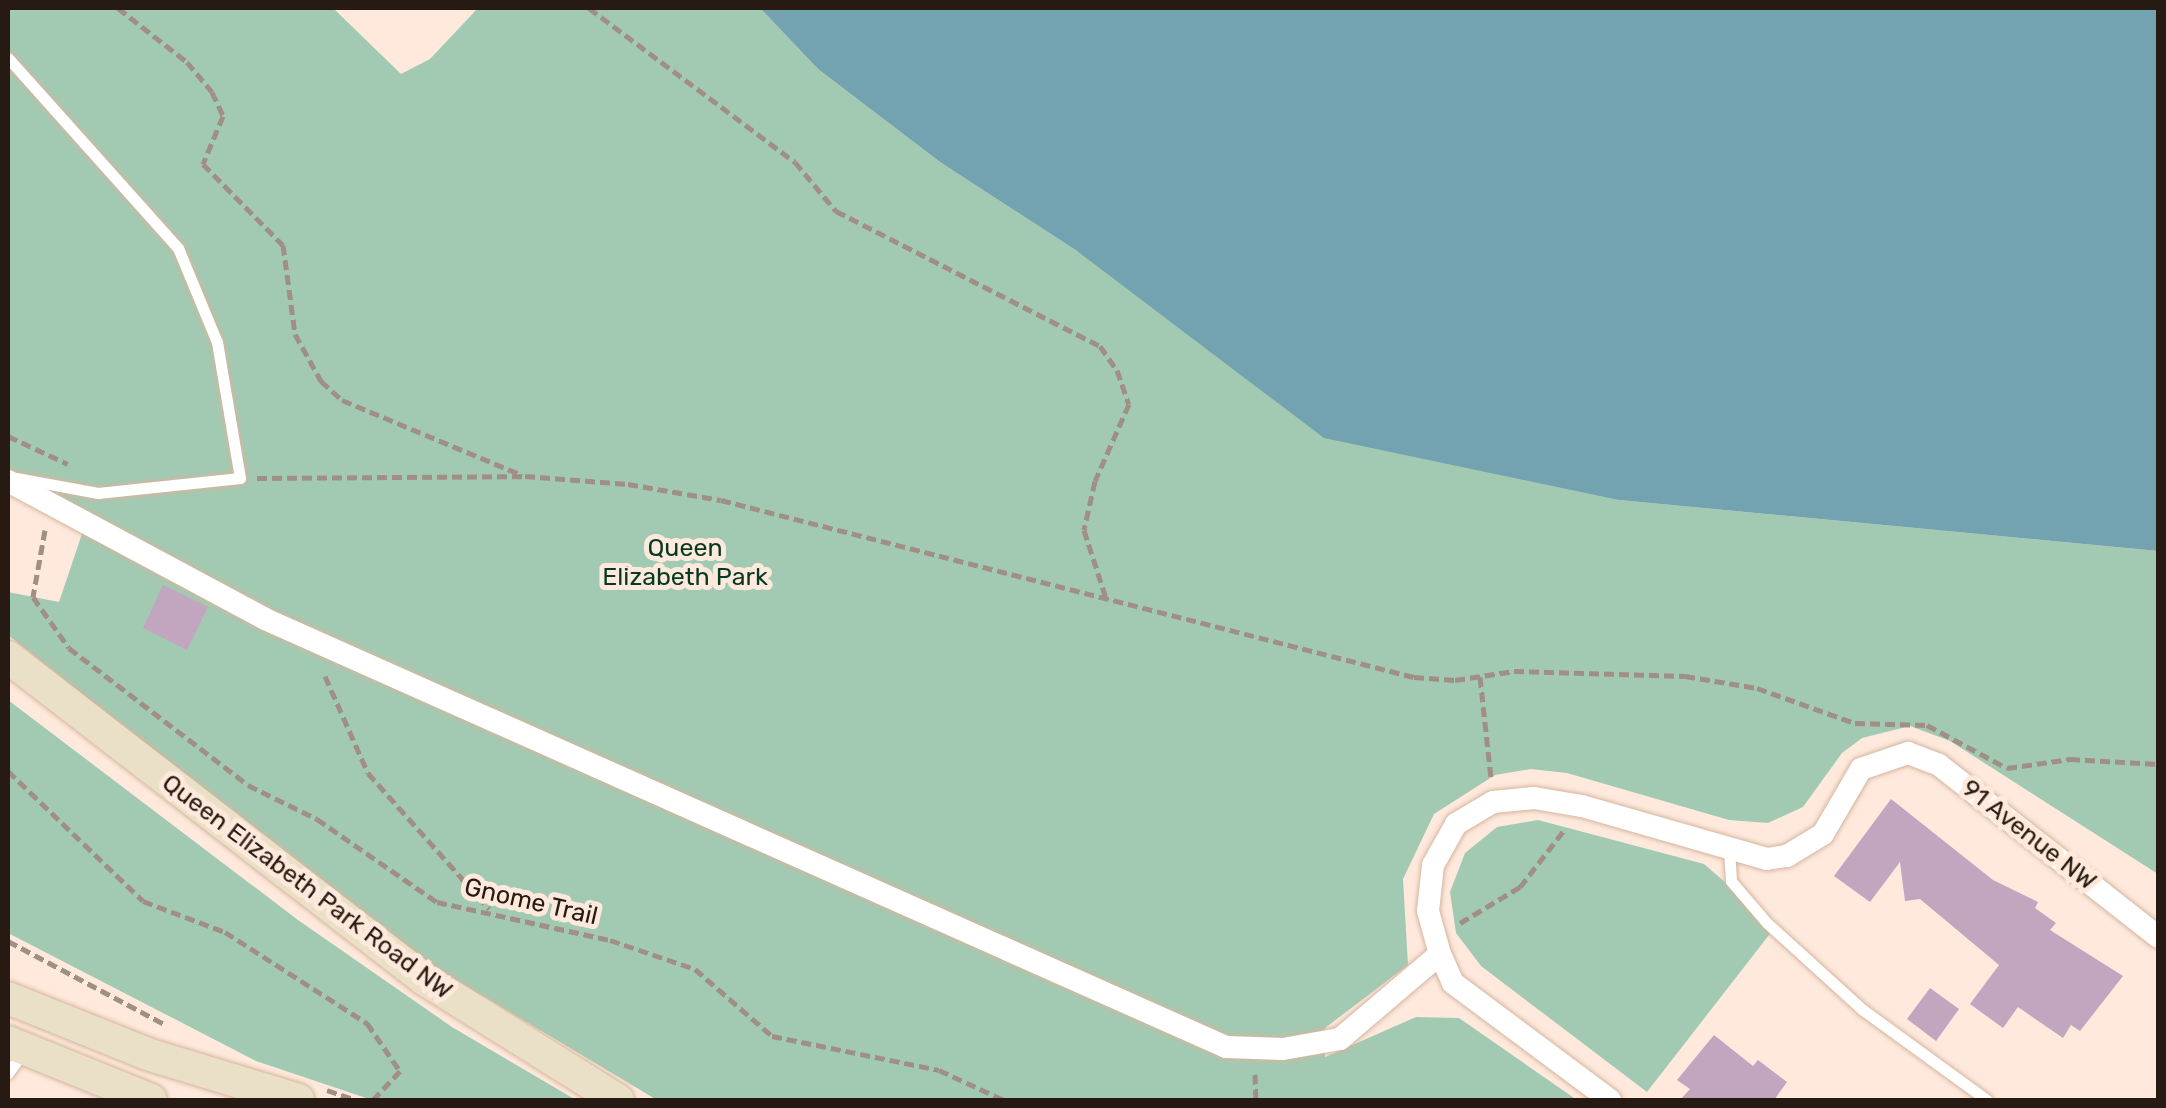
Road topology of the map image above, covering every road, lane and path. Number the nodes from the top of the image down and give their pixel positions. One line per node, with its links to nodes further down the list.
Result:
1 (118, 8): 4 (path)
2 (589, 8): 8 (path)
3 (8, 58): 5 (lane)
4 (525, 476): 5 (path); 8 (path)
5 (240, 478): 6 (lane)
6 (8, 479): 7 (street)
7 (50, 502): 9 (street); 17 (path, Gnome Trail)
8 (1106, 598): 11 (path)
9 (308, 639): 17 (path); 20 (street)
10 (8, 657): 30 (main road, Queen Elizabeth Park Road NW)
11 (1480, 677): 12 (path); 14 (path)
12 (2158, 764)
13 (8, 771): 29 (path)
14 (1493, 802): 15 (street); 20 (street)
15 (1582, 806): 16 (street); 20 (path)
16 (1729, 851): 18 (street, 91 Avenue NW); 33 (lane)
17 (491, 911): 31 (path, Gnome Trail)
18 (2158, 937)
19 (8, 941): 22 (path)
20 (1438, 946): 32 (street)
21 (8, 998): 24 (main road)
22 (170, 1027)
23 (13, 1054): 26 (main road)
24 (147, 1054): 25 (main road); 27 (main road)
25 (310, 1095): 28 (path)
26 (151, 1100)
27 (219, 1100)
28 (356, 1100)
29 (373, 1100)
30 (618, 1100)
31 (1004, 1100)
32 (1610, 1100)
33 (1987, 1100)

